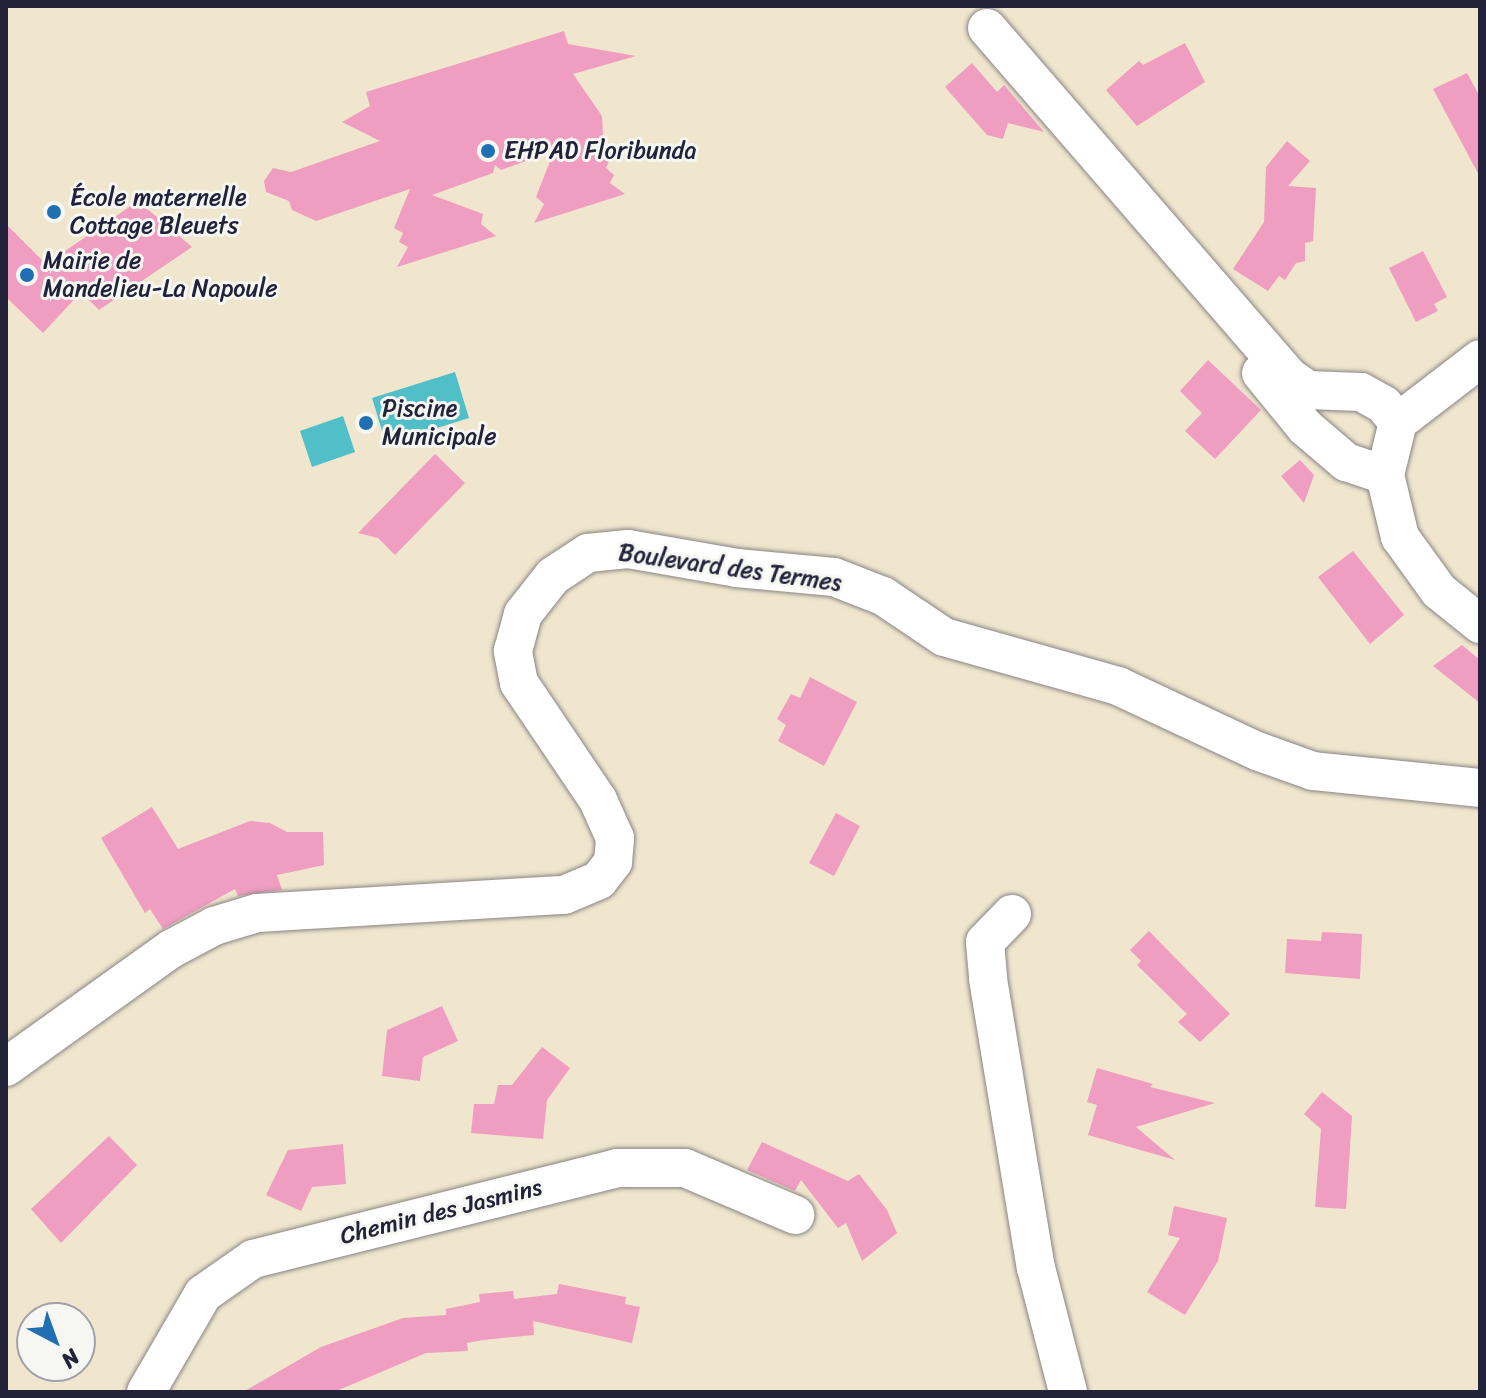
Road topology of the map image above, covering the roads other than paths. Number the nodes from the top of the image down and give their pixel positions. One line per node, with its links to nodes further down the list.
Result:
1 (987, 28): 4 (street)
2 (1049, 129): 5 (street)
3 (1480, 359): 4 (street)
4 (1398, 422): 5 (street)
5 (1385, 475): 6 (street)
6 (1480, 624)
7 (1480, 788): 9 (street, Boulevard des Termes)
8 (1012, 914): 12 (street)
9 (6, 1067)
10 (795, 1215): 11 (street, Chemin des Jasmins)
11 (146, 1392)
12 (1068, 1392)

